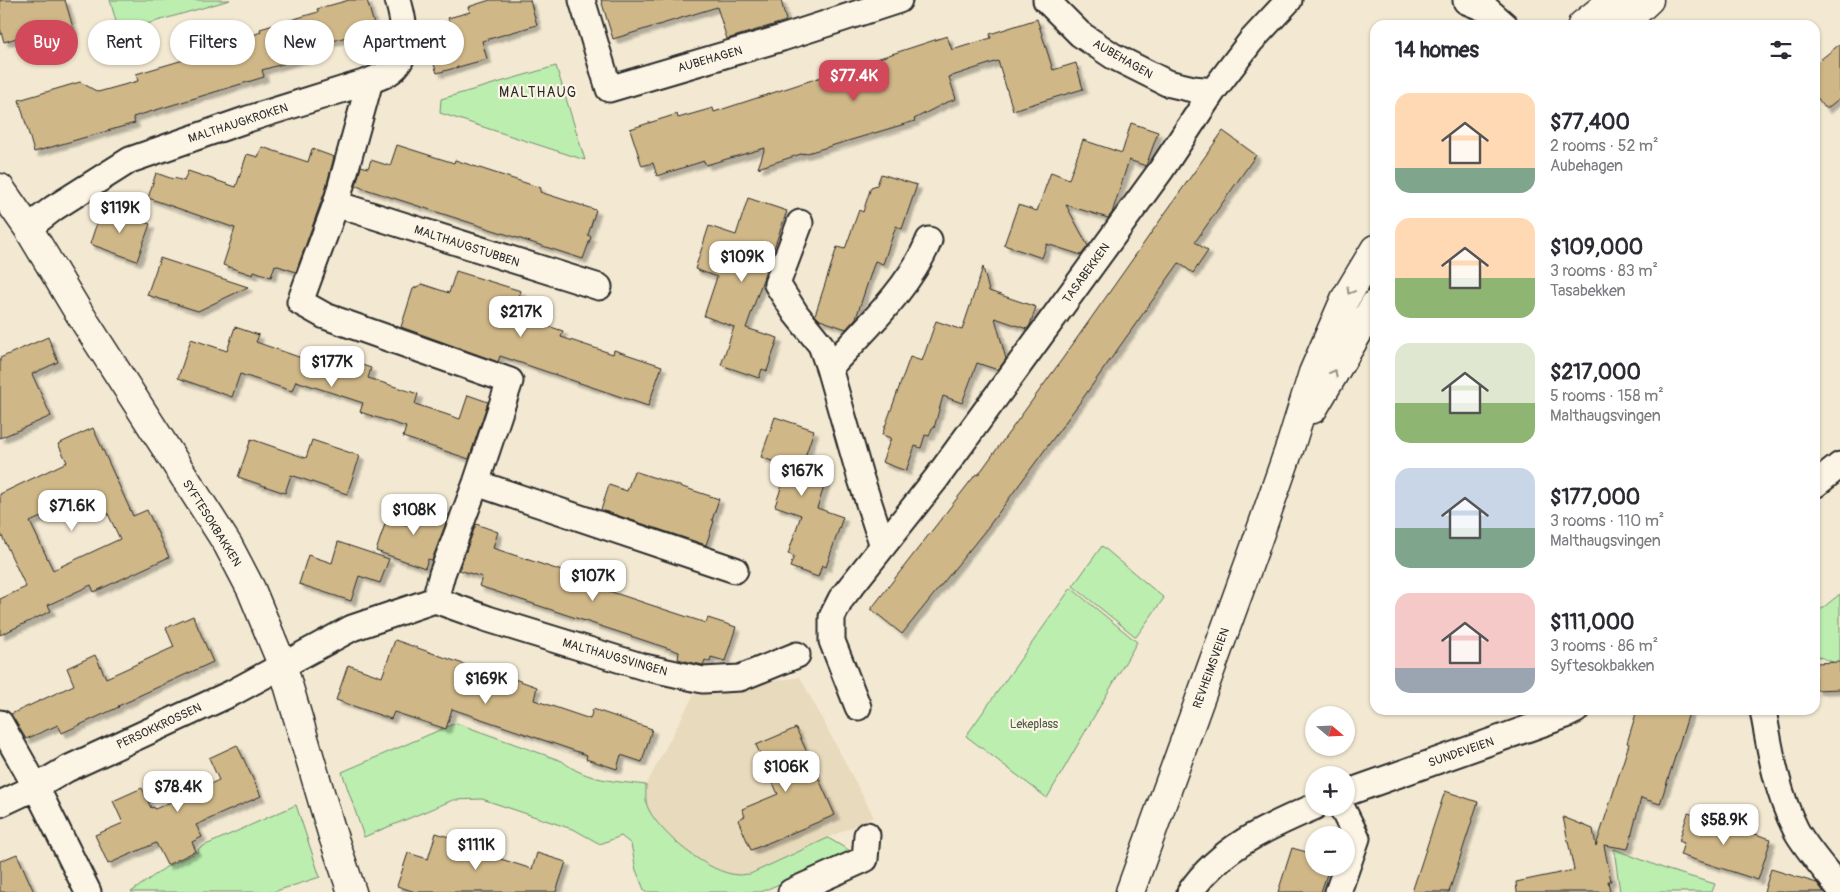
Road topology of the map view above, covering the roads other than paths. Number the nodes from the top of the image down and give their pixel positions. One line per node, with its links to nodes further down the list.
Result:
1 (398, 0): 13 (street, MALTHAUGKROKEN)
2 (582, 0): 3 (street, AUBEHAGEN)
3 (899, 0)
4 (1046, 0): 14 (street, AUBEHAGEN)
5 (1288, 0): 14 (street, TASABEKKEN)
6 (1466, 0): 9 (street); 10 (street)
7 (1613, 0): 11 (main road)
8 (1649, 0): 12 (main road)
9 (1472, 20)
10 (1499, 20)
11 (1588, 20)
12 (1627, 20)
13 (370, 81): 16 (street); 18 (street, MALTHAUGKROKEN)
14 (1213, 91): 28 (street, TASABEKKEN)
15 (0, 188): 18 (main road, SYFTESOKBAKKEN)
16 (336, 204): 21 (street, MALTHAUGSTUBBEN); 27 (street)
17 (800, 223): 23 (street)
18 (28, 228): 32 (main road, SYFTESOKBAKKEN)
19 (929, 240): 23 (street)
20 (1370, 257): 24 (main road, REVHEIMSVEIEN, one-way to 24)
21 (599, 287)
22 (1370, 312): 24 (main road, REVHEIMSVEIEN, one-way to 22)
23 (829, 368): 28 (street)
24 (1291, 444): 47 (main road, REVHEIMSVEIEN)
25 (1840, 465): 26 (street)
26 (1820, 481)
27 (476, 483): 29 (street); 30 (street)
28 (883, 546): 33 (street, TASABEKKEN)
29 (735, 570)
30 (435, 600): 31 (street, MALTHAUGSVINGEN); 32 (street)
31 (797, 655)
32 (282, 664): 37 (street, PERSOKKROSSEN); 45 (main road, SYFTESOKBAKKEN)
33 (858, 707)
34 (1566, 715): 38 (street, SUNDEVEIEN)
35 (1764, 715): 43 (street)
36 (0, 723): 37 (street)
37 (36, 787): 39 (street, PERSOKKROSSEN); 44 (street)
38 (1355, 789)
39 (0, 804)
40 (1305, 810): 48 (street)
41 (1346, 816): 49 (street)
42 (867, 835): 46 (street)
43 (1840, 889)
44 (88, 892)
45 (352, 892)
46 (791, 892)
47 (1130, 892)
48 (1190, 892)
49 (1338, 892)

